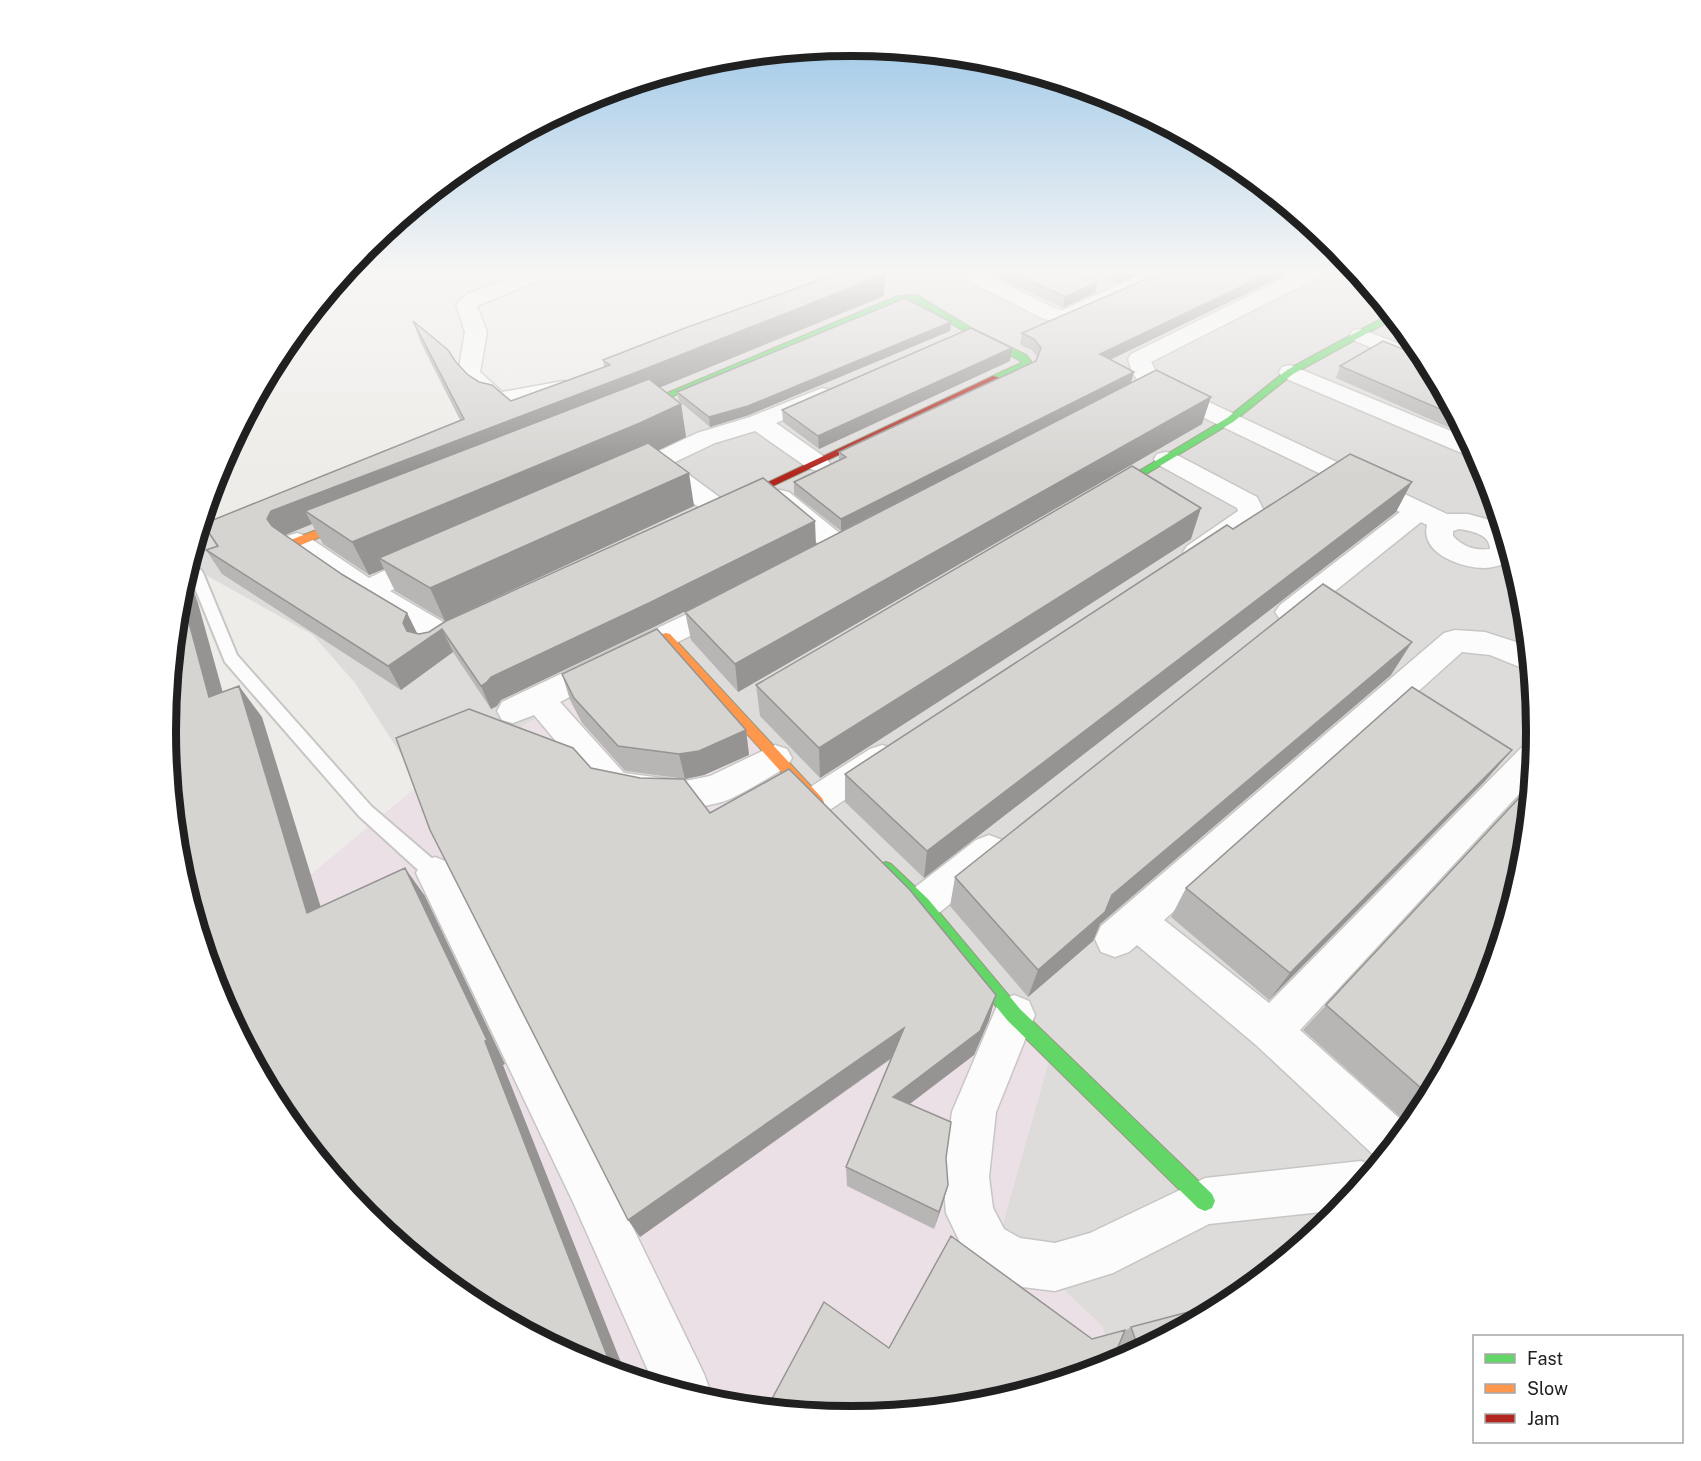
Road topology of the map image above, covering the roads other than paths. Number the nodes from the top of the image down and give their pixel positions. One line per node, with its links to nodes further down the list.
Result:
1 (475, 338): 9 (street)
2 (828, 338): 12 (street)
3 (968, 338): 17 (street)
4 (1181, 338): 13 (street)
5 (1355, 338): 8 (street)
6 (1369, 338): 7 (street)
7 (1413, 356)
8 (1290, 372): 13 (street); 15 (street)
9 (580, 383)
10 (843, 386): 14 (street)
11 (614, 417): 12 (street)
12 (682, 419): 14 (street); 18 (street)
13 (1230, 420): 16 (street); 24 (street)
14 (758, 422): 17 (street)
15 (1461, 444)
16 (1166, 459): 21 (street); 29 (street)
17 (817, 462): 19 (street)
18 (656, 463): 20 (street); 22 (street)
19 (765, 486): 22 (street); 26 (street)
20 (603, 487)
21 (1094, 501)
22 (712, 511)
23 (374, 512): 25 (street)
24 (1431, 517): 27 (street); 33 (street)
25 (297, 542): 31 (street)
26 (839, 546)
27 (1500, 549)
28 (453, 553): 31 (street)
29 (1172, 568)
30 (195, 573): 43 (lane)
31 (367, 590): 35 (street)
32 (747, 594): 34 (street)
33 (1269, 630)
34 (666, 637): 38 (street); 38 (street)
35 (443, 638)
36 (1521, 655): 46 (street)
37 (905, 743): 40 (street)
38 (775, 759): 40 (street)
39 (1524, 766): 46 (street)
40 (820, 805)
41 (1016, 830): 44 (street)
42 (873, 856): 44 (street)
43 (435, 873): 50 (street)
44 (922, 904): 45 (street)
45 (1014, 1015): 49 (street); 49 (street)
46 (1271, 1031): 47 (street)
47 (1388, 1138)
48 (1349, 1185): 49 (street)
49 (1205, 1201)
50 (680, 1383)

